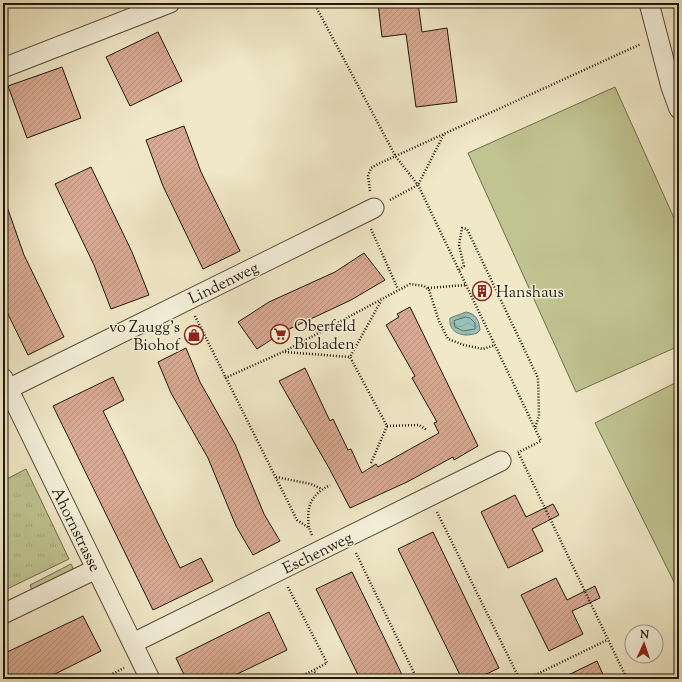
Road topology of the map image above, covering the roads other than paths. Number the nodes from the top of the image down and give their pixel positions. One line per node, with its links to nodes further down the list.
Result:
1 (170, 3): 3 (street)
2 (649, 3): 4 (street)
3 (3, 68)
4 (679, 109)
5 (369, 211): 6 (street, Lindenweg)
6 (6, 384): 8 (street, Ahornstrasse)
7 (501, 461): 10 (street, Eschenweg)
8 (96, 568): 9 (street); 10 (street, Ahornstrasse)
9 (3, 614)
10 (137, 652): 11 (street, Ahornstrasse)
11 (150, 679)

